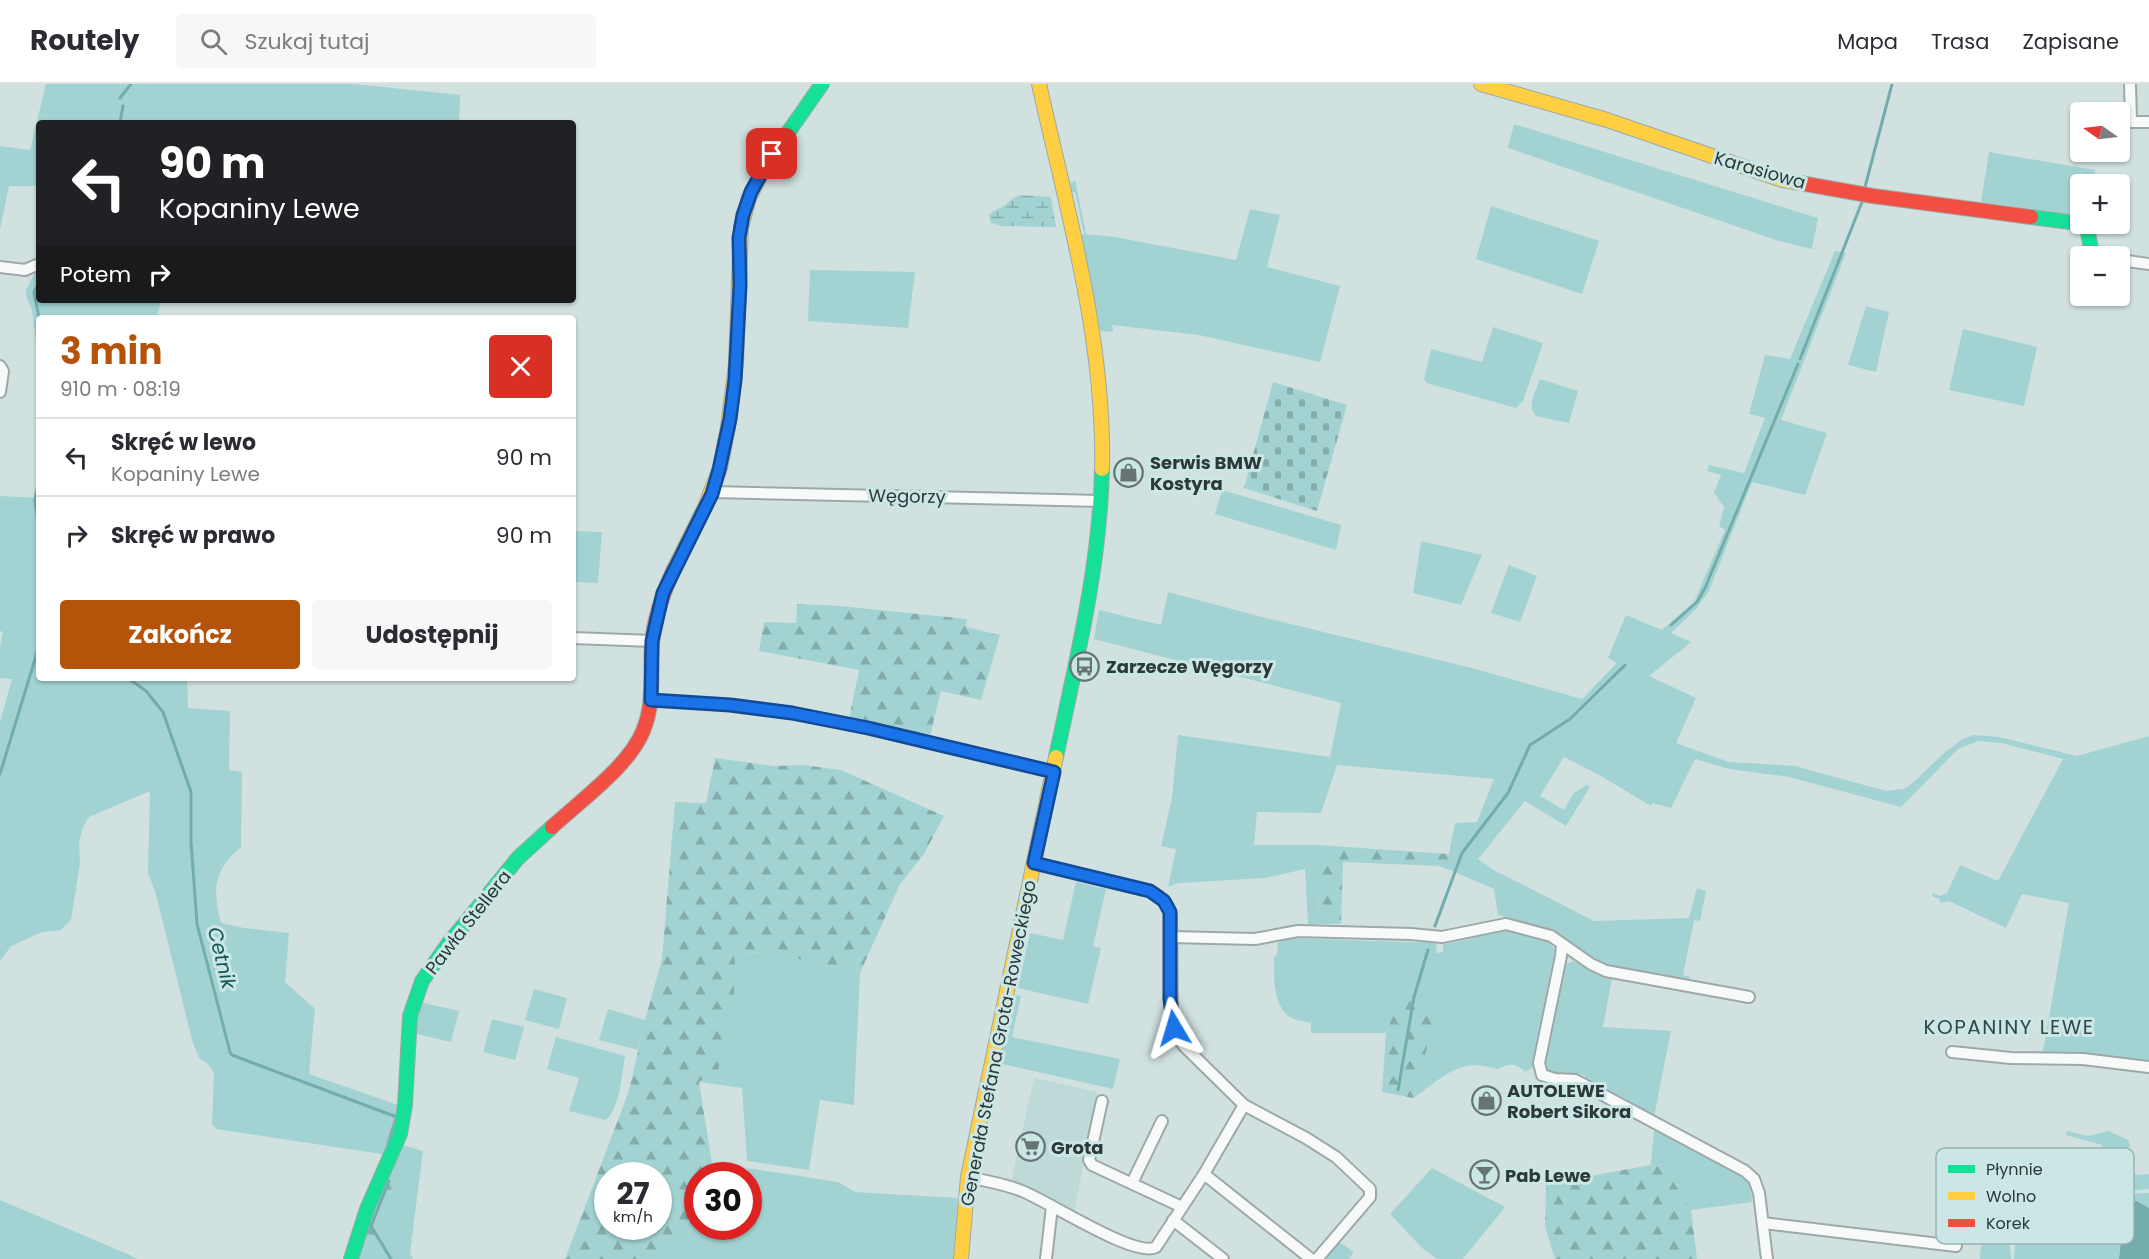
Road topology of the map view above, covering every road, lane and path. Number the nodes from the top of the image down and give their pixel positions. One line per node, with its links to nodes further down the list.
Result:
1 (822, 84): 13 (street, Pawła Stellera)
2 (1039, 84): 14 (street, Generała Stefana Grota-Roweckiego)
3 (1481, 84): 6 (street, Karasiowa)
4 (2130, 84): 5 (street)
5 (2149, 122)
6 (2070, 223)
7 (2130, 261): 8 (street)
8 (2149, 264)
9 (36, 265): 10 (street)
10 (0, 267)
11 (0, 366): 12 (street)
12 (0, 392)
13 (713, 492): 14 (street, Węgorzy); 16 (street, Pawła Stellera)
14 (1101, 501): 18 (street, Generała Stefana Grota-Roweckiego)
15 (576, 638): 16 (street)
16 (652, 641): 17 (street, Pawła Stellera)
17 (651, 700): 18 (street); 39 (street, Pawła Stellera)
18 (1054, 772): 19 (street, Generała Stefana Grota-Roweckiego)
19 (1034, 863): 20 (street); 29 (street, Generała Stefana Grota-Roweckiego)
20 (1171, 938): 21 (street); 26 (street)
21 (1562, 944): 22 (street); 34 (street)
22 (1749, 997)
23 (1952, 1052): 24 (street)
24 (2149, 1067)
25 (1102, 1101): 30 (street)
26 (1244, 1105): 28 (street); 44 (street)
27 (1162, 1121): 30 (street)
28 (1204, 1174): 32 (street); 43 (street)
29 (968, 1177): 31 (street); 40 (street, Generała Stefana Grota-Roweckiego)
30 (1132, 1183): 32 (street)
31 (1052, 1206): 38 (street); 41 (street)
32 (1182, 1207): 33 (street)
33 (1173, 1220): 38 (street); 42 (street)
34 (1763, 1223): 35 (street); 45 (street)
35 (1936, 1244)
36 (1939, 1244): 37 (street)
37 (1956, 1246)
38 (1148, 1255)
39 (351, 1259)
40 (961, 1259)
41 (1046, 1259)
42 (1223, 1259)
43 (1311, 1259)
44 (1317, 1259)
45 (1767, 1259)

